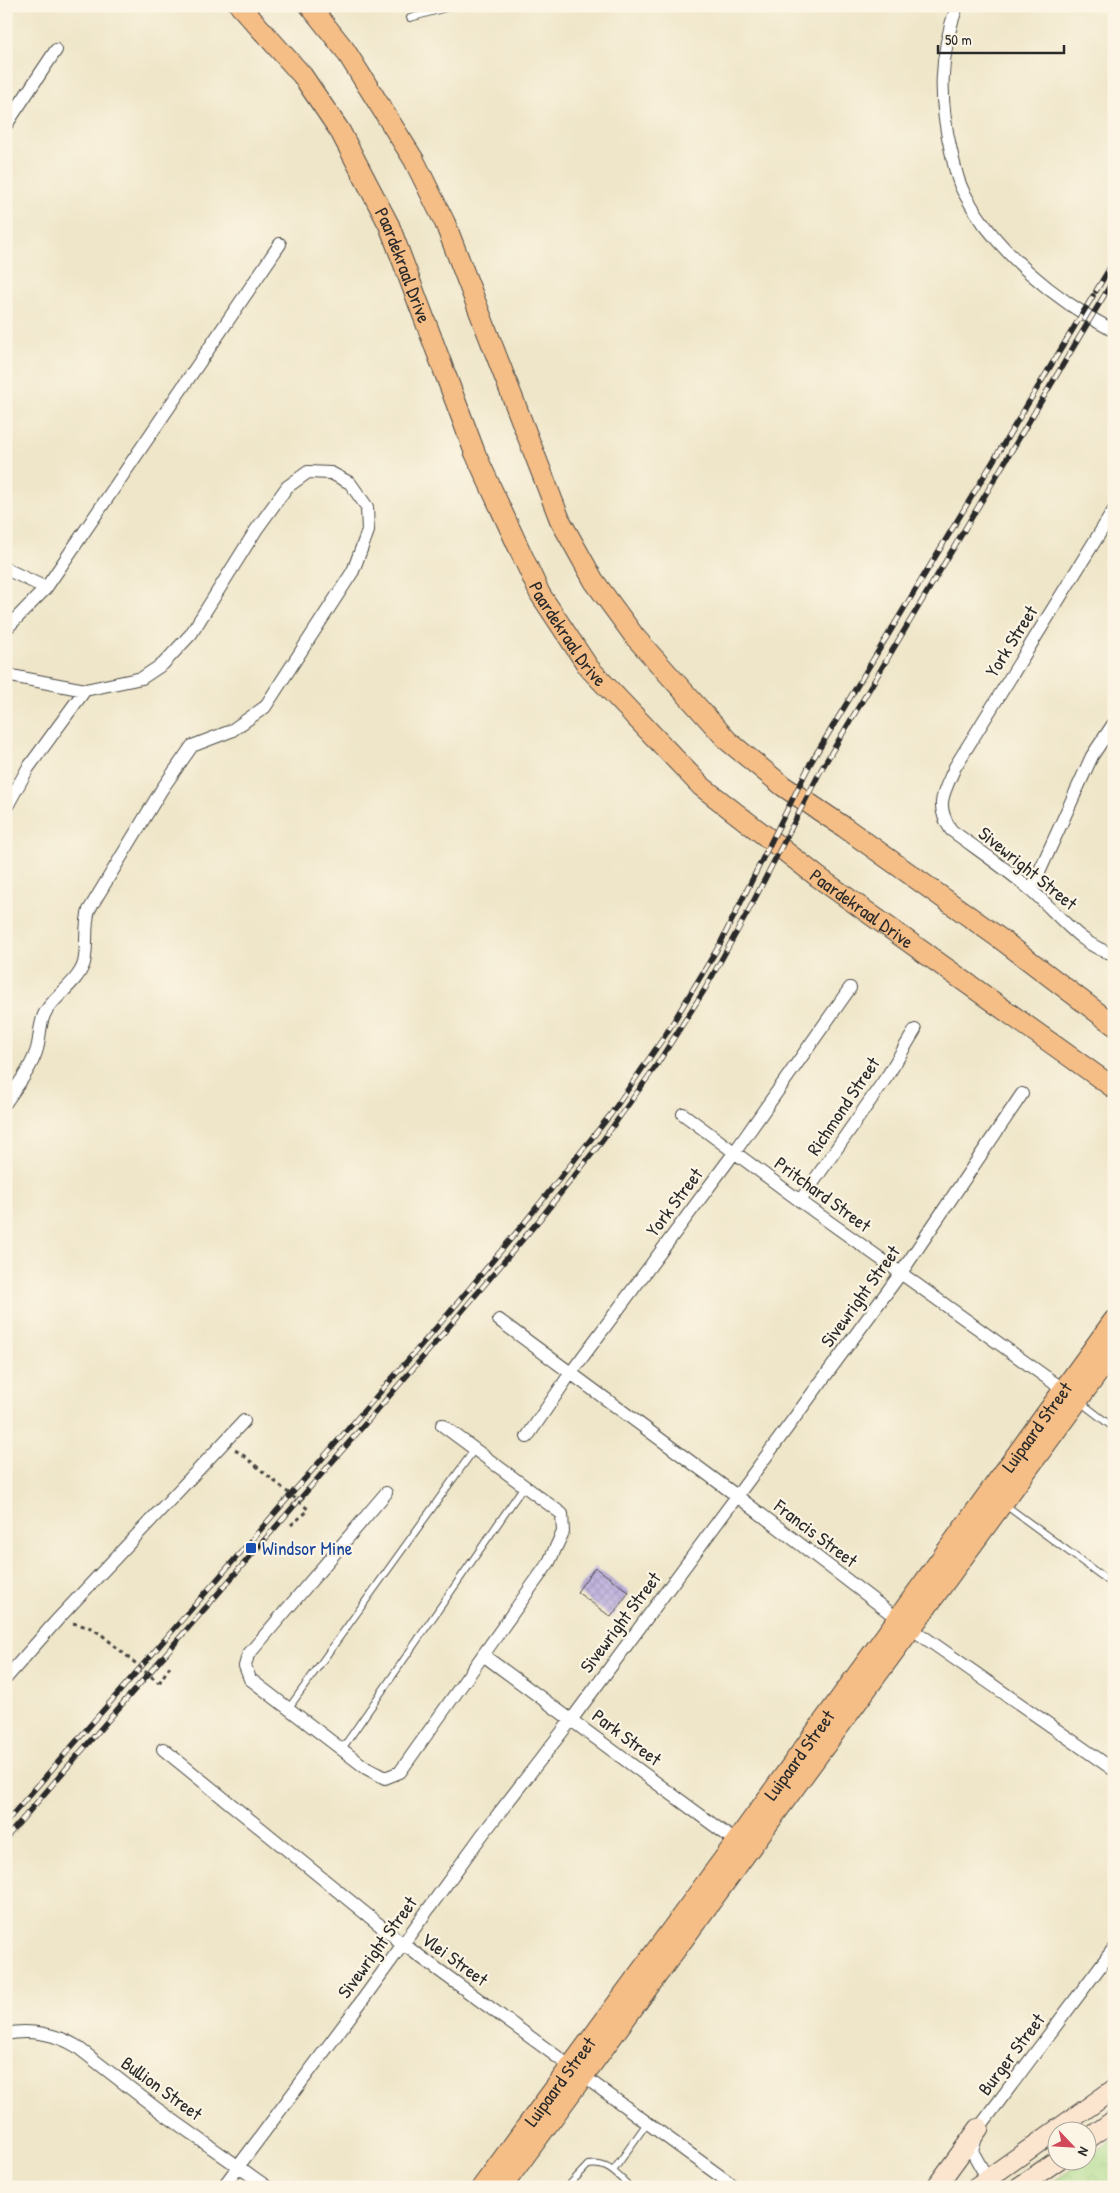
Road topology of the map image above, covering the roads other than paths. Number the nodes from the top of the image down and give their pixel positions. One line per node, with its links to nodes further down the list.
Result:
1 (240, 6): 24 (main road, Paardekraal Drive)
2 (310, 6): 22 (main road)
3 (453, 6): 5 (lane)
4 (957, 6): 9 (street)
5 (410, 18)
6 (56, 50): 7 (street)
7 (8, 119)
8 (280, 244): 12 (street)
9 (1114, 331)
10 (1114, 510): 17 (street, York Street)
11 (6, 569): 12 (street)
12 (46, 588): 13 (street)
13 (6, 629)
14 (6, 675): 15 (street)
15 (85, 690): 18 (street); 26 (street)
16 (1114, 723): 19 (street)
17 (944, 793): 19 (street, Sivewright Street)
18 (6, 808)
19 (1031, 890): 20 (street, Sivewright Street)
20 (1114, 954)
21 (850, 988): 28 (street, York Street)
22 (1114, 1025)
23 (915, 1030): 29 (street, Richmond Street)
24 (1114, 1088)
25 (1022, 1094): 30 (street, Sivewright Street)
26 (6, 1102)
27 (683, 1114): 28 (street, Pritchard Street)
28 (734, 1152): 29 (street, Pritchard Street); 34 (street, York Street)
29 (800, 1201): 30 (street, Pritchard Street)
30 (900, 1273): 35 (street, Pritchard Street); 43 (street, Sivewright Street)
31 (499, 1320): 34 (street, Francis Street)
32 (1114, 1320): 35 (main road, Luipaard Street)
33 (1114, 1351): 35 (main road, Luipaard Street)
34 (570, 1374): 39 (street, York Street); 43 (street, Francis Street)
35 (1071, 1395): 38 (lane); 44 (main road, Luipaard Street); 46 (main road, Luipaard Street)
36 (244, 1421): 48 (street)
37 (442, 1425): 40 (street)
38 (1114, 1428)
39 (526, 1437)
40 (474, 1450): 41 (street); 49 (lane)
41 (524, 1486): 47 (street); 52 (lane)
42 (386, 1492): 49 (street)
43 (737, 1496): 46 (street, Francis Street); 50 (street, Sivewright Street)
44 (1003, 1503): 45 (lane); 46 (main road, Luipaard Street)
45 (1114, 1585)
46 (905, 1623): 53 (street, Francis Street); 54 (main road, Luipaard Street)
47 (483, 1655): 50 (street, Park Street); 52 (street)
48 (6, 1678)
49 (288, 1709): 52 (street)
50 (572, 1719): 54 (street, Park Street); 55 (street, Sivewright Street)
51 (163, 1749): 55 (street, Vlei Street)
52 (342, 1750)
53 (1114, 1770)
54 (743, 1846): 58 (main road, Luipaard Street)
55 (403, 1944): 58 (street, Vlei Street); 64 (street, Sivewright Street)
56 (1114, 1948): 62 (street, Burger Street)
57 (6, 2034): 64 (street, Bullion Street)
58 (577, 2071): 61 (street, Vlei Street); 71 (main road, Luipaard Street); 72 (main road, Luipaard Street)
59 (1114, 2089): 68 (main road)
60 (1114, 2121): 63 (main road)
61 (647, 2122): 66 (lane); 74 (street, Vlei Street)
62 (979, 2128): 68 (street, Burger Street); 75 (main road)
63 (1098, 2132)
64 (239, 2166): 69 (street, Sivewright Street); 70 (street, Bullion Street)
65 (1048, 2167): 76 (main road)
66 (613, 2171): 67 (lane); 73 (lane)
67 (572, 2183)
68 (988, 2184)
69 (224, 2187)
70 (266, 2187)
71 (482, 2187)
72 (502, 2187)
73 (630, 2187)
74 (735, 2187)
75 (936, 2187)
76 (1019, 2187)

